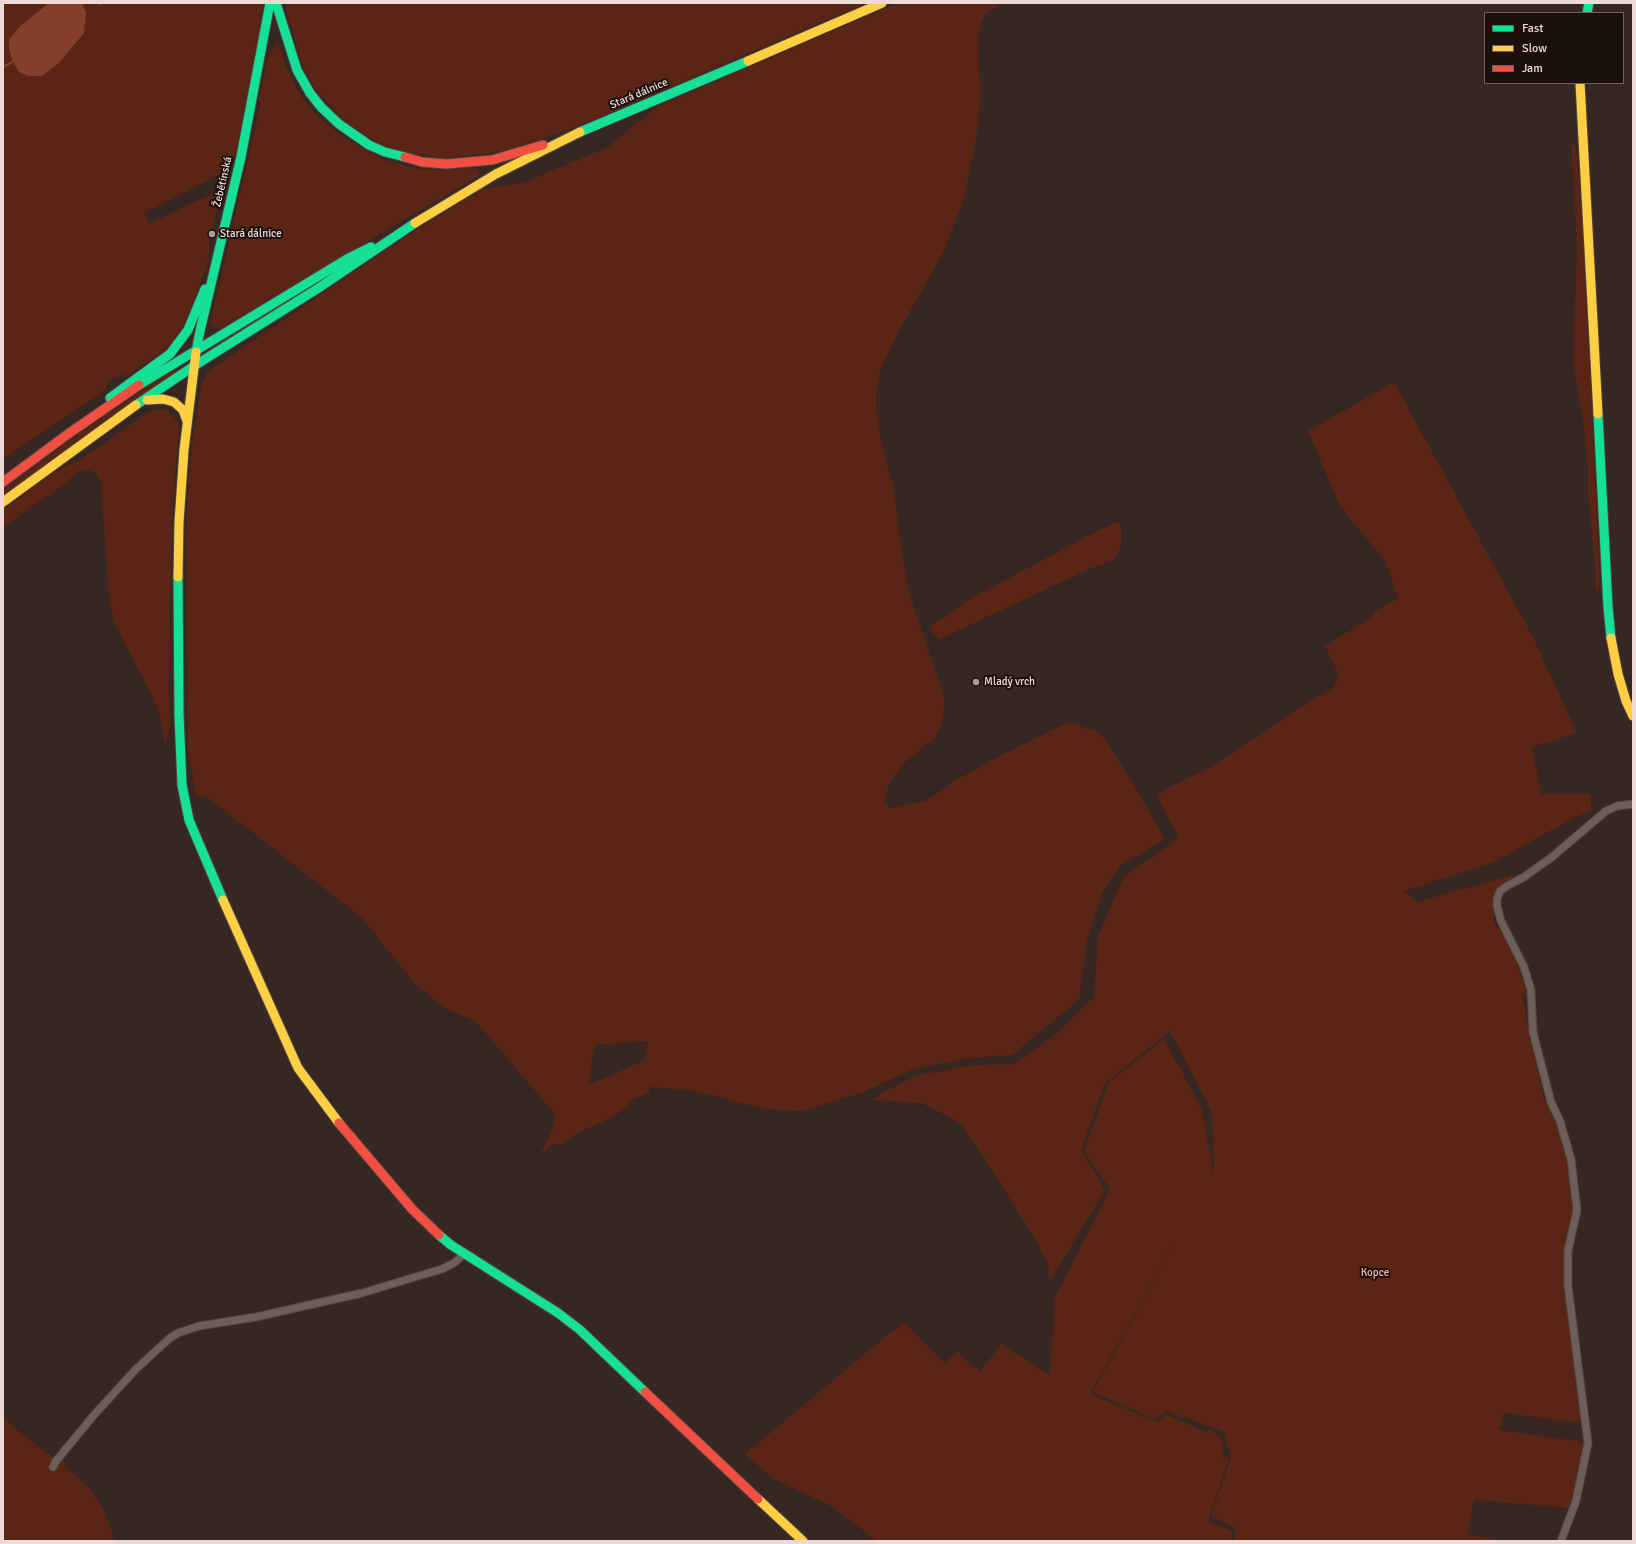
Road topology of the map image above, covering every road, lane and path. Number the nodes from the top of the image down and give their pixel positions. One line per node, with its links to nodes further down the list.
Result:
1 (270, 3): 7 (street, Žebětínská)
2 (276, 3): 5 (street)
3 (882, 3): 5 (street, Stará dálnice)
4 (1580, 84): 15 (street)
5 (579, 133): 6 (street, Stará dálnice)
6 (413, 224): 8 (street, Stará dálnice); 9 (street, Stará dálnice)
7 (217, 262): 8 (street, Žebětínská); 12 (street)
8 (197, 349): 9 (street, Žebětínská); 12 (street, Stará dálnice)
9 (194, 366): 10 (street, Stará dálnice); 11 (street, Žebětínská)
10 (141, 402): 11 (street); 14 (street, Stará dálnice)
11 (188, 422): 17 (street, Žebětínská)
12 (68, 434): 13 (street, Stará dálnice)
13 (3, 482)
14 (3, 502)
15 (1633, 716)
16 (1633, 804): 20 (street)
17 (464, 1254): 18 (street); 19 (street, Žebětínská)
18 (53, 1467)
19 (803, 1541)
20 (1561, 1541)

